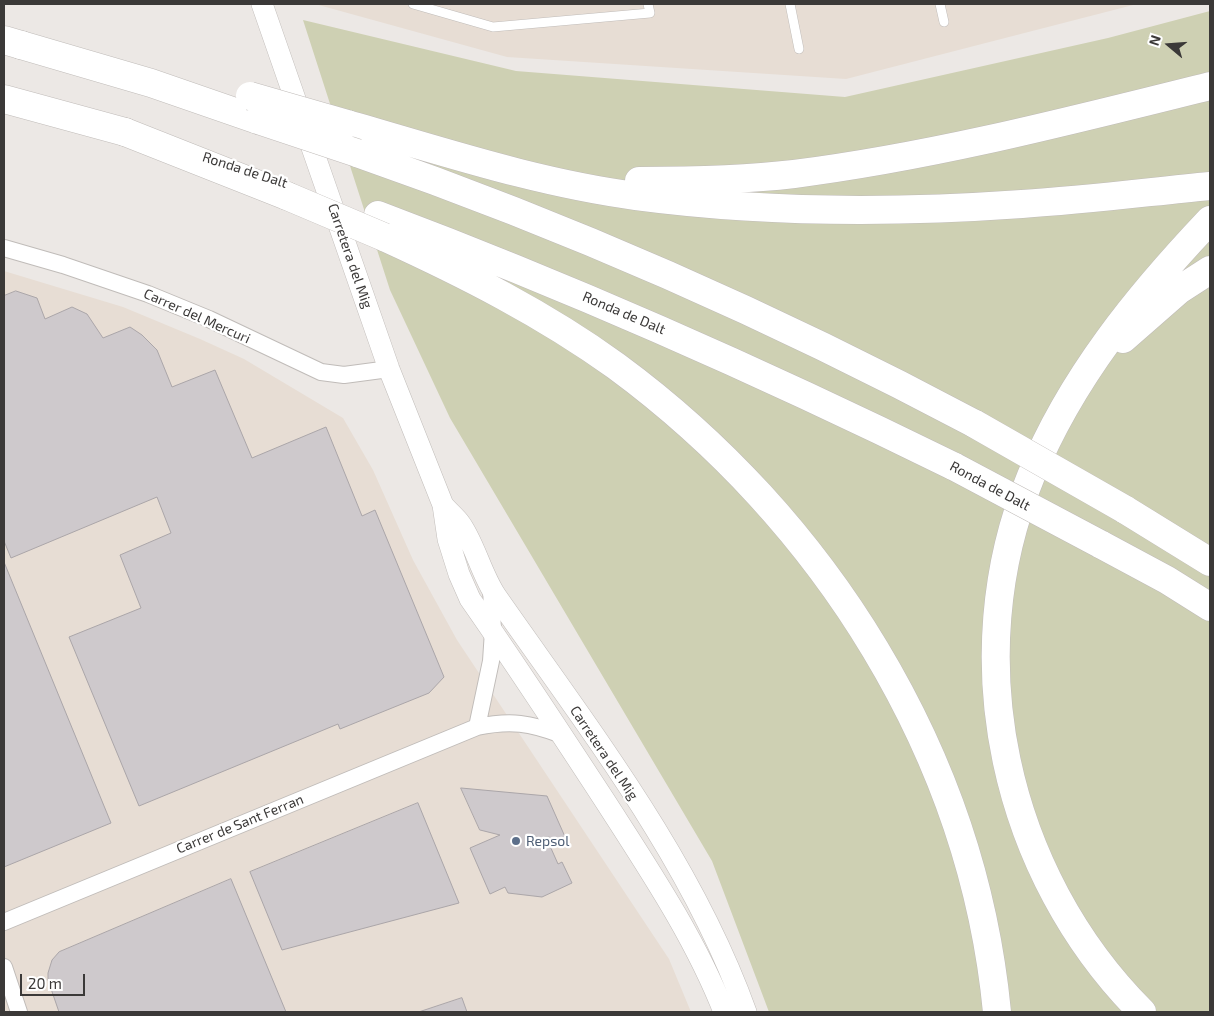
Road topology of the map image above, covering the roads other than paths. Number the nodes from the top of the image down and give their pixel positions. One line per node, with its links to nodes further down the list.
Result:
1 (262, 4): 18 (street, Carretera del Mig)
2 (413, 4): 3 (lane)
3 (648, 4)
4 (790, 4): 8 (lane)
5 (940, 4): 6 (lane)
6 (944, 22)
7 (13, 42): 11 (highway)
8 (799, 49)
9 (1210, 86): 12 (highway)
10 (4, 99): 15 (highway, Ronda de Dalt)
11 (254, 108): 12 (highway, bridge); 21 (highway, bridge)
12 (403, 140): 13 (highway)
13 (1210, 186)
14 (1210, 220): 19 (highway)
15 (381, 226): 23 (highway, Ronda de Dalt, bridge); 32 (highway)
16 (4, 248): 18 (street, Carrer del Mercuri)
17 (1210, 270): 19 (highway)
18 (389, 369): 20 (street, Carretera del Mig)
19 (1066, 406): 33 (highway)
20 (443, 505): 22 (street, Carretera del Mig); 24 (street, Carretera del Mig)
21 (1210, 562)
22 (491, 588): 24 (street); 31 (street, Carretera del Mig)
23 (1210, 607)
24 (493, 631): 25 (street); 26 (street, Carretera del Mig)
25 (477, 727): 26 (street, Carrer de Sant Ferran); 27 (street, Carrer de Sant Ferran)
26 (562, 735): 30 (street, Carretera del Mig)
27 (4, 922)
28 (4, 967): 29 (street)
29 (20, 1012)
30 (724, 1012)
31 (746, 1012)
32 (997, 1012)
33 (1142, 1012)

